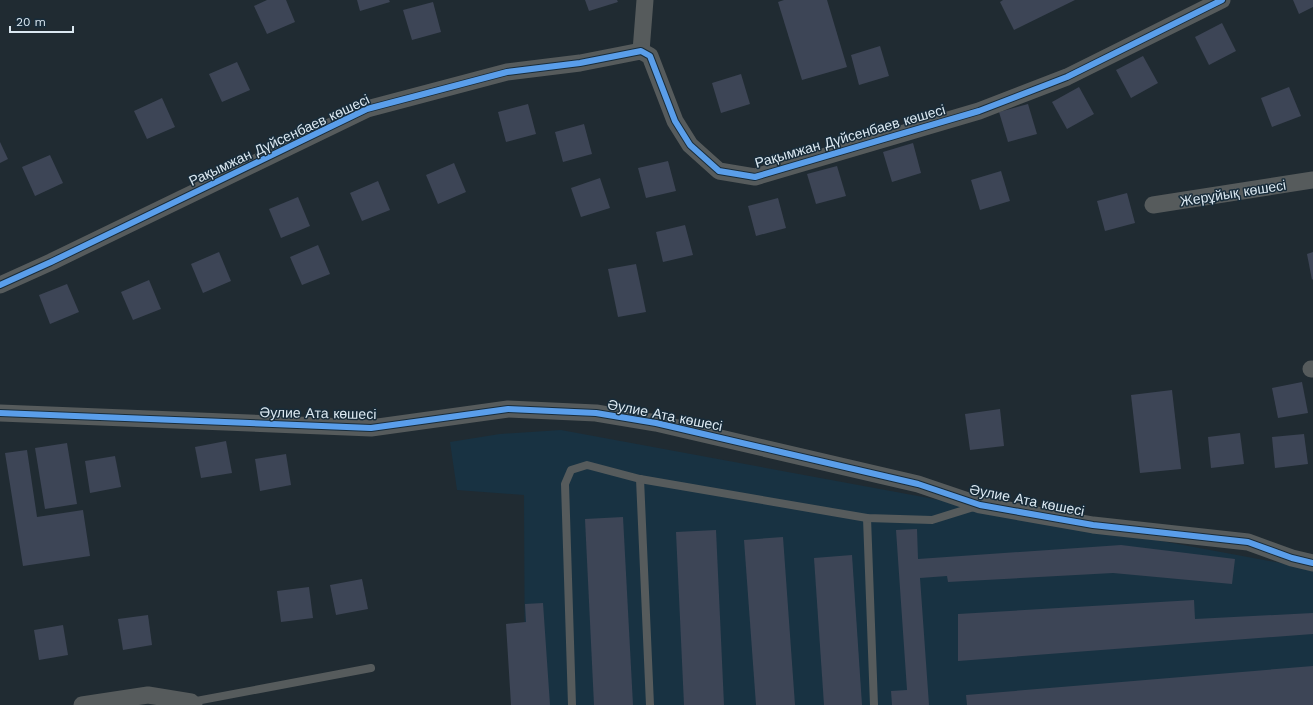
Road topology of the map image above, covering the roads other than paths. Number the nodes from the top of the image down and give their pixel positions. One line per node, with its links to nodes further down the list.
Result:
1 (644, 0): 3 (street)
2 (1222, 0): 3 (street, Рақымжан Дүйсенбаев көшесі)
3 (641, 51): 6 (street, Рақымжан Дүйсенбаев көшесі)
4 (1313, 180): 5 (street, Жерұйық көшесі)
5 (1153, 205)
6 (0, 285)
7 (0, 414): 9 (street, Әулие Ата көшесі)
8 (640, 479): 10 (lane); 15 (lane); 16 (lane)
9 (980, 505): 10 (lane); 11 (street, Әулие Ата көшесі)
10 (867, 518): 17 (lane)
11 (1313, 563)
12 (370, 668): 13 (lane)
13 (193, 703): 14 (street)
14 (82, 705)
15 (572, 705)
16 (650, 705)
17 (874, 705)

